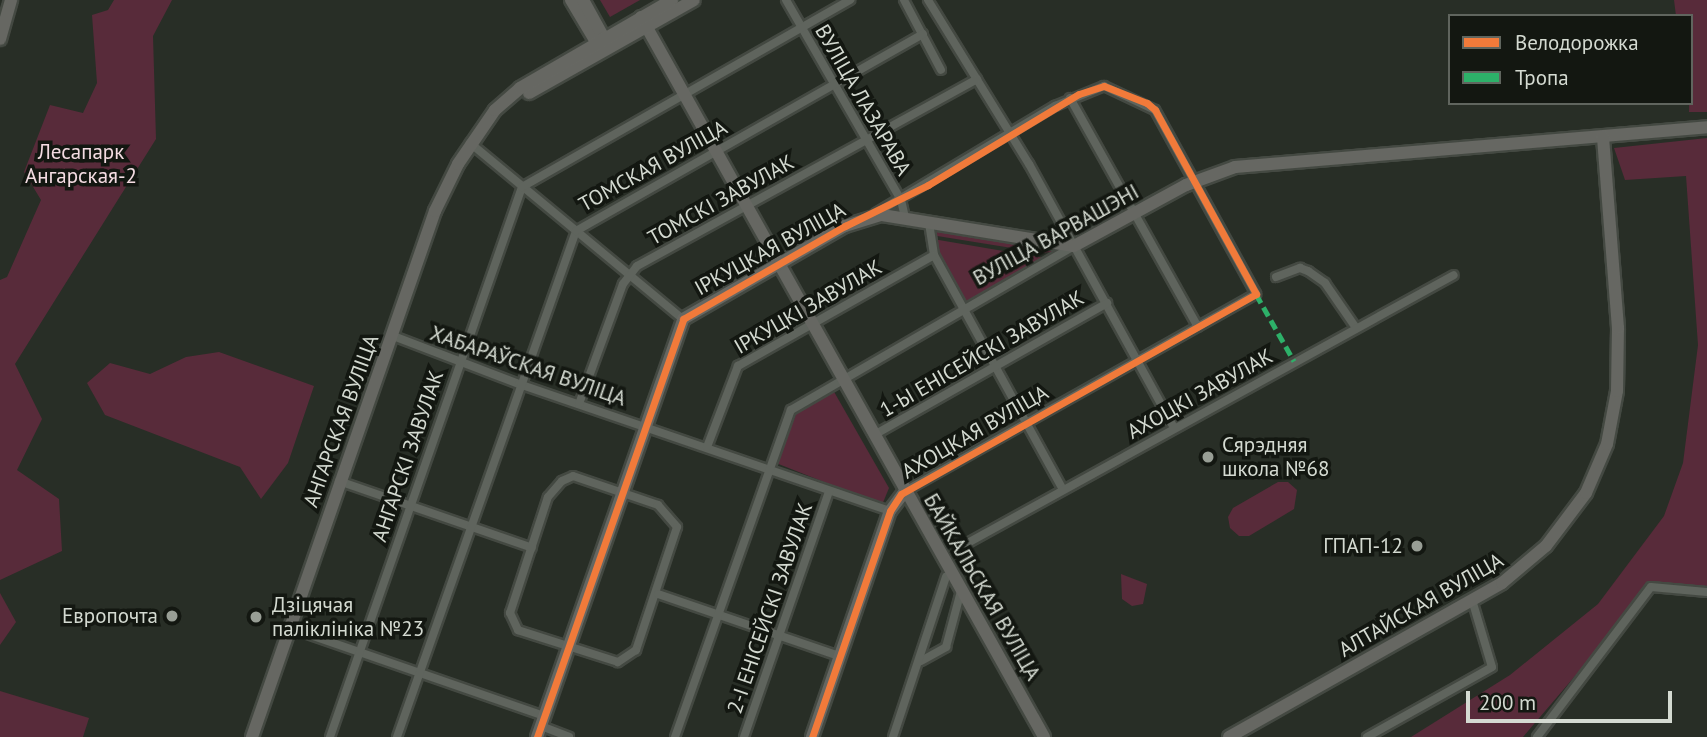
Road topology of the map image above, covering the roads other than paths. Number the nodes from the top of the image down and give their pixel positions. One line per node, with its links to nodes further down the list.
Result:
1 (11, 0): 13 (main road)
2 (571, 0): 14 (main road)
3 (583, 0): 14 (main road)
4 (672, 0): 10 (main road, АНГАРСКАЯ ВУЛІЦА)
5 (694, 0): 10 (main road, АНГАРСКАЯ ВУЛІЦА)
6 (786, 0): 11 (street, ВУЛІЦА ЛАЗАРАВА)
7 (850, 0): 11 (street)
8 (904, 0): 12 (street)
9 (928, 0): 16 (street)
10 (644, 21): 14 (main road, АНГАРСКАЯ ВУЛІЦА); 18 (main road, БАЙКАЛЬСКАЯ ВУЛІЦА)
11 (802, 27): 17 (street, ВУЛІЦА ЛАЗАРАВА); 18 (street)
12 (923, 34): 15 (street); 17 (street, ТОМСКАЯ ВУЛІЦА)
13 (0, 39)
14 (600, 44): 24 (main road, АНГАРСКАЯ ВУЛІЦА)
15 (941, 70)
16 (977, 79): 21 (street); 23 (street, ТОМСКІ ЗАВУЛАК)
17 (834, 84): 23 (street, ВУЛІЦА ЛАЗАРАВА); 25 (street, ТОМСКАЯ ВУЛІЦА)
18 (684, 93): 25 (main road, БАЙКАЛЬСКАЯ ВУЛІЦА); 27 (street)
19 (1070, 98): 21 (street, ІРКУЦКАЯ ВУЛІЦА); 26 (street, ІРКУЦКАЯ ВУЛІЦА); 30 (street)
20 (1707, 127): 22 (main road, ВУЛІЦА ВАРВАШЭНІ)
21 (1010, 134): 28 (street, ІРКУЦКАЯ ВУЛІЦА); 35 (street)
22 (1603, 137): 26 (main road, ВУЛІЦА ВАРВАШЭНІ); 74 (main road, АЛТАЙСКАЯ ВУЛІЦА)
23 (866, 139): 28 (street, ВУЛІЦА ЛАЗАРАВА); 29 (street, ТОМСКІ ЗАВУЛАК)
24 (470, 143): 27 (street); 47 (main road, АНГАРСКАЯ ВУЛІЦА)
25 (716, 150): 29 (main road, БАЙКАЛЬСКАЯ ВУЛІЦА); 34 (street, ТОМСКАЯ ВУЛІЦА)
26 (1194, 181): 30 (main road, ВУЛІЦА ВАРВАШЭНІ); 45 (street, АХОЦКАЯ ВУЛІЦА)
27 (523, 187): 34 (street); 49 (street, АНГАРСКІ ЗАВУЛАК)
28 (901, 200): 31 (street, ІРКУЦКАЯ ВУЛІЦА); 32 (street, ВУЛІЦА ЛАЗАРАВА)
29 (747, 207): 37 (main road, БАЙКАЛЬСКАЯ ВУЛІЦА); 38 (street, ТОМСКІ ЗАВУЛАК)
30 (1133, 215): 35 (main road, ВУЛІЦА ВАРВАШЭНІ); 45 (street)
31 (870, 216): 32 (main road); 37 (main road, ІРКУЦКАЯ ВУЛІЦА)
32 (905, 218): 33 (main road)
33 (929, 223): 35 (main road); 36 (street)
34 (576, 231): 38 (street); 52 (street, ТОМСКАЯ ВУЛІЦА)
35 (1074, 246): 41 (street); 42 (street, ВУЛІЦА ВАРВАШЭНІ)
36 (934, 255): 42 (street); 44 (street, ІРКУЦКІ ЗАВУЛАК)
37 (780, 262): 43 (main road, ІРКУЦКАЯ ВУЛІЦА); 44 (main road, БАЙКАЛЬСКАЯ ВУЛІЦА)
38 (628, 274): 43 (street); 53 (street)
39 (1454, 275): 46 (street, АХОЦКІ ЗАВУЛАК)
40 (1276, 277): 46 (street)
41 (1107, 303): 48 (street); 50 (street, 1-Ы ЕНІСЕЙСКІ ЗАВУЛАК)
42 (964, 308): 50 (street); 51 (street, ВУЛІЦА ВАРВАШЭНІ)
43 (683, 319): 55 (main road, ІРКУЦКАЯ ВУЛІЦА)
44 (814, 321): 51 (main road, БАЙКАЛЬСКАЯ ВУЛІЦА); 58 (street, ІРКУЦКІ ЗАВУЛАК)
45 (1198, 327): 48 (street, АХОЦКАЯ ВУЛІЦА)
46 (1356, 328): 56 (street, АХОЦКІ ЗАВУЛАК)
47 (393, 336): 49 (street, ХАБАРАЎСКАЯ ВУЛІЦА); 60 (main road, АНГАРСКАЯ ВУЛІЦА)
48 (1139, 361): 54 (street, АХОЦКАЯ ВУЛІЦА); 56 (street)
49 (459, 362): 52 (street, ХАБАРАЎСКАЯ ВУЛІЦА); 65 (street, АНГАРСКІ ЗАВУЛАК)
50 (995, 365): 54 (street); 57 (street, 1-Ы ЕНІСЕЙСКІ ЗАВУЛАК)
51 (844, 378): 57 (main road, БАЙКАЛЬСКАЯ ВУЛІЦА); 59 (street, ВУЛІЦА ВАРВАШЭНІ)
52 (519, 384): 53 (street, ХАБАРАЎСКАЯ ВУЛІЦА); 67 (street, ТОМСКАЯ ВУЛІЦА)
53 (579, 404): 55 (street, ХАБАРАЎСКАЯ ВУЛІЦА)
54 (1026, 422): 63 (street, АХОЦКАЯ ВУЛІЦА); 64 (street)
55 (643, 425): 58 (street, ХАБАРАЎСКАЯ ВУЛІЦА); 61 (main road, ІРКУЦКАЯ ВУЛІЦА)
56 (1174, 428): 64 (street, АХОЦКІ ЗАВУЛАК)
57 (874, 435): 63 (main road, БАЙКАЛЬСКАЯ ВУЛІЦА)
58 (708, 447): 59 (street, ХАБАРАЎСКАЯ ВУЛІЦА)
59 (767, 469): 62 (street, ХАБАРАЎСКАЯ ВУЛІЦА); 75 (street, ВУЛІЦА ВАРВАШЭНІ)
60 (339, 481): 65 (street); 76 (main road, АНГАРСКАЯ ВУЛІЦА)
61 (622, 490): 69 (street); 73 (street); 78 (main road, ІРКУЦКАЯ ВУЛІЦА)
62 (830, 491): 66 (street, ХАБАРАЎСКАЯ ВУЛІЦА); 77 (street, 2-І ЕНІСЕЙСКІ ЗАВУЛАК)
63 (905, 491): 66 (main road, АХОЦКАЯ ВУЛІЦА); 71 (main road, БАЙКАЛЬСКАЯ ВУЛІЦА)
64 (1063, 491): 68 (street, АХОЦКІ ЗАВУЛАК)
65 (409, 506): 67 (street); 79 (street, АНГАРСКІ ЗАВУЛАК)
66 (890, 511): 80 (main road, АХОЦКАЯ ВУЛІЦА)
67 (470, 527): 69 (street); 82 (street, ТОМСКАЯ ВУЛІЦА)
68 (964, 545)
69 (532, 548): 78 (street)
70 (946, 577): 81 (street)
71 (962, 588): 81 (street); 92 (main road, БАЙКАЛЬСКАЯ ВУЛІЦА)
72 (1707, 592): 95 (street)
73 (658, 594): 75 (street); 78 (street)
74 (1472, 600): 93 (main road, АЛТАЙСКАЯ ВУЛІЦА); 94 (street)
75 (718, 613): 77 (street); 88 (street, ВУЛІЦА ВАРВАШЭНІ)
76 (290, 628): 79 (street); 84 (main road, АНГАРСКАЯ ВУЛІЦА)
77 (778, 635): 80 (street); 89 (street, 2-І ЕНІСЕЙСКІ ЗАВУЛАК)
78 (567, 647): 83 (main road, ІРКУЦКАЯ ВУЛІЦА)
79 (359, 652): 82 (street); 85 (street, АНГАРСКІ ЗАВУЛАК)
80 (839, 656): 90 (main road, АХОЦКАЯ ВУЛІЦА)
81 (921, 661): 91 (street)
82 (419, 673): 83 (street); 86 (street, ТОМСКАЯ ВУЛІЦА)
83 (541, 726): 87 (street)
84 (252, 737)
85 (330, 737)
86 (397, 737)
87 (569, 737)
88 (675, 737)
89 (744, 737)
90 (812, 737)
91 (892, 737)
92 (1044, 737)
93 (1229, 737)
94 (1367, 737)
95 (1537, 737)

